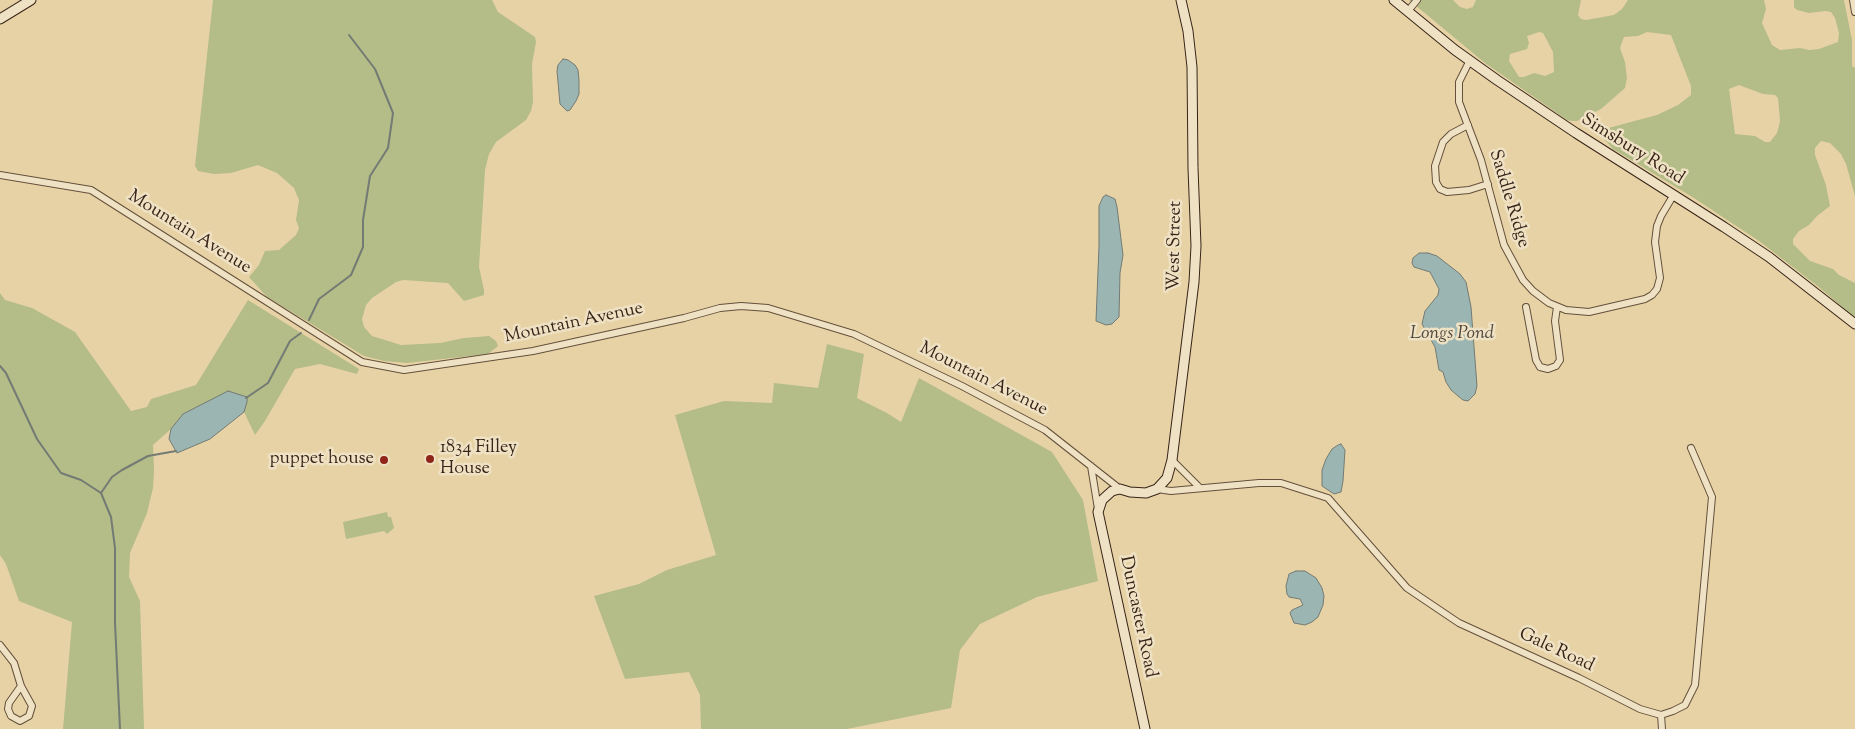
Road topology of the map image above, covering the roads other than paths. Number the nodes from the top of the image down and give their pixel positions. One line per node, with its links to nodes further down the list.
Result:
1 (31, 0): 8 (street)
2 (1181, 0): 18 (street, West Street)
3 (1394, 0): 6 (street, Simsbury Road)
4 (1417, 0): 6 (street)
5 (1853, 0): 7 (street)
6 (1408, 10): 9 (street, Simsbury Road)
7 (1855, 12)
8 (0, 19)
9 (1470, 60): 10 (street, Saddle Ridge); 13 (street, Simsbury Road)
10 (1468, 125): 12 (street, Saddle Ridge); 12 (street)
11 (0, 175): 19 (street, Mountain Avenue)
12 (1488, 184): 15 (street, Saddle Ridge)
13 (1673, 196): 15 (street, Saddle Ridge); 16 (street, Simsbury Road)
14 (1526, 307): 15 (street)
15 (1557, 307)
16 (1855, 324)
17 (1691, 448): 26 (street)
18 (1172, 460): 20 (street); 22 (street, West Street)
19 (1090, 466): 21 (street, Mountain Avenue); 23 (street, Duncaster Road)
20 (1200, 488): 22 (street, Gale Road); 26 (street, Gale Road)
21 (1120, 489): 22 (street, Mountain Avenue); 23 (street)
22 (1157, 489)
23 (1098, 512): 27 (street, Duncaster Road)
24 (1, 650): 25 (street)
25 (21, 686): 25 (street)
26 (1661, 715): 28 (street)
27 (1145, 729)
28 (1662, 729)

